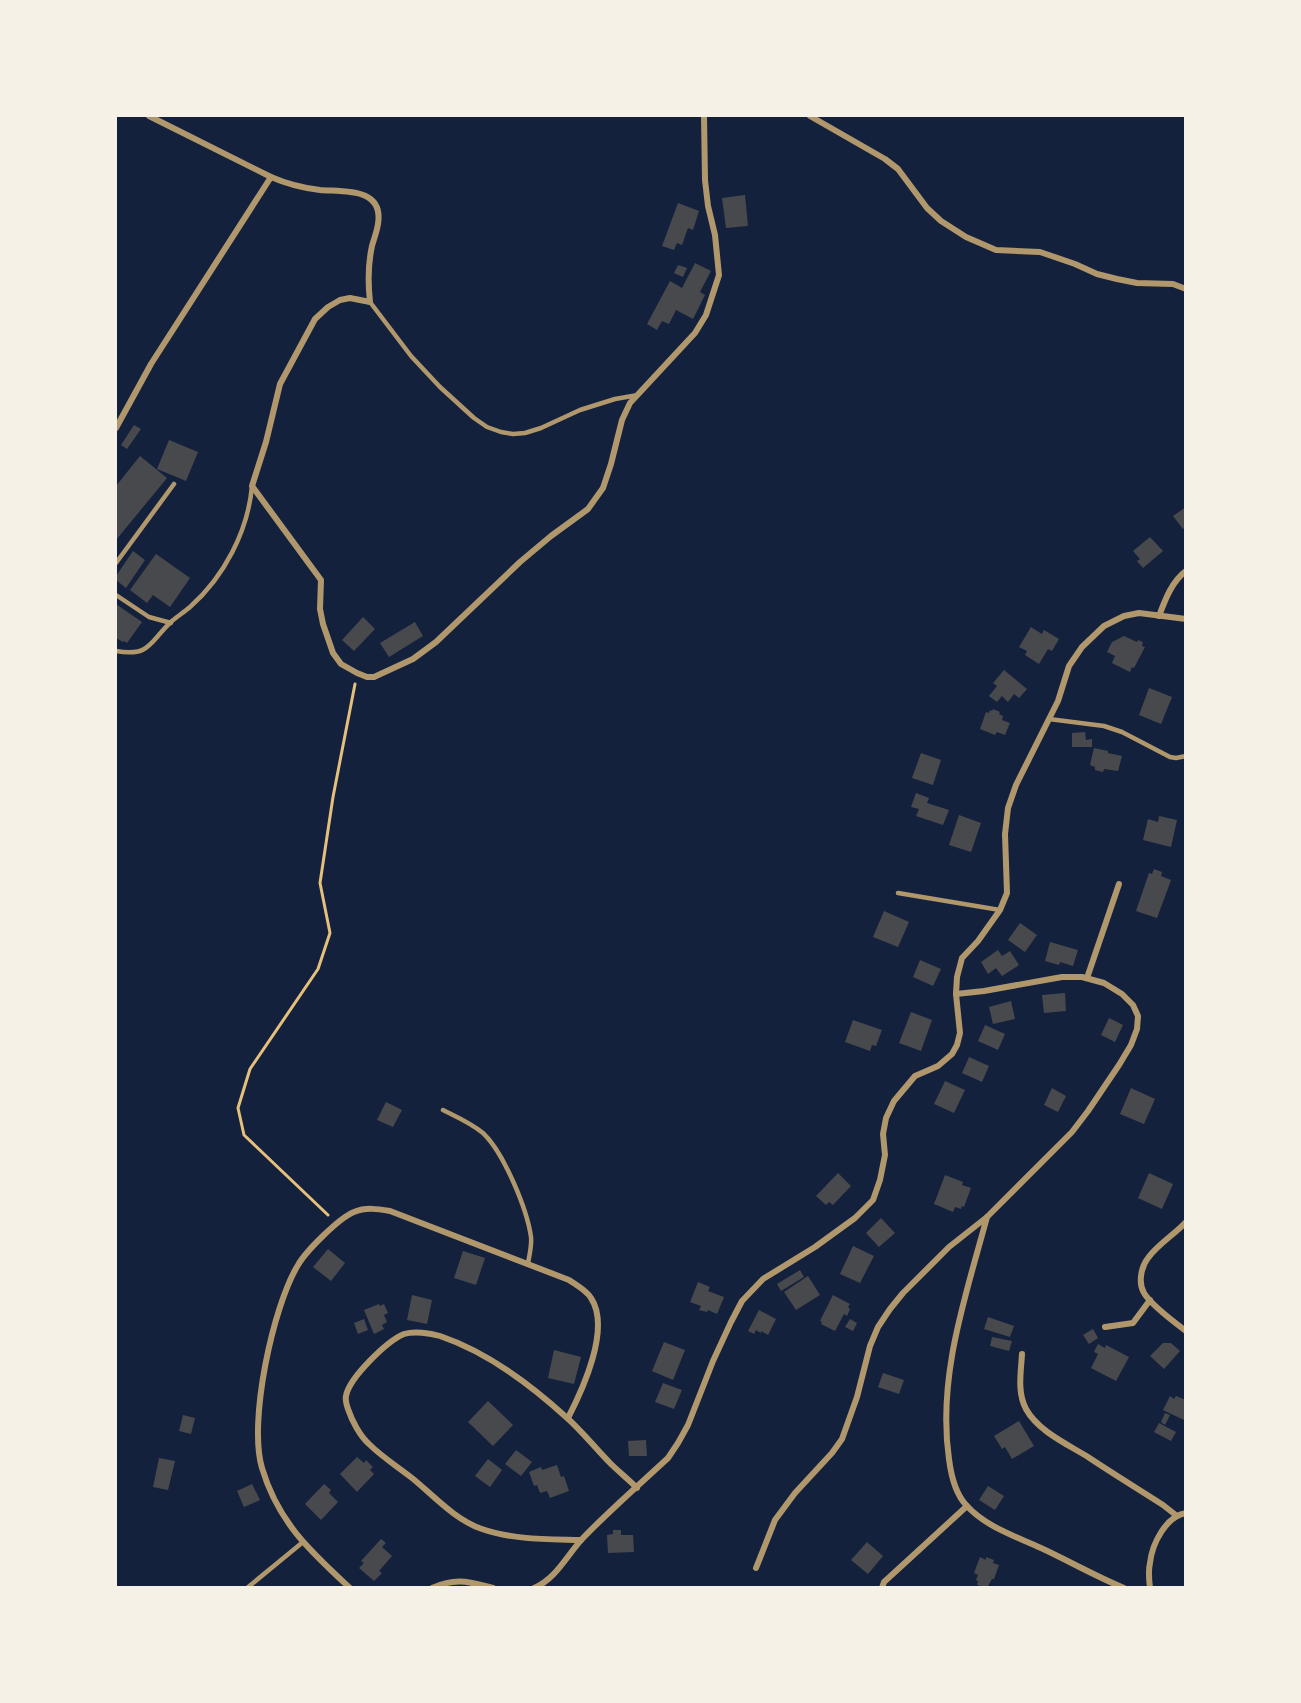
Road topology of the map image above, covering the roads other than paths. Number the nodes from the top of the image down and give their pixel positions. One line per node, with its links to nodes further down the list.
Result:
1 (148, 116): 4 (street)
2 (704, 116): 7 (street)
3 (810, 116): 5 (street)
4 (271, 177): 6 (street); 8 (street)
5 (1185, 289)
6 (370, 302): 7 (lane); 10 (street)
7 (638, 394): 10 (street)
8 (116, 428)
9 (174, 484): 11 (lane)
10 (252, 486): 16 (lane)
11 (116, 563)
12 (1185, 571): 14 (street)
13 (116, 595): 16 (lane)
14 (1160, 616): 15 (street); 18 (street)
15 (1185, 619)
16 (171, 623): 17 (lane)
17 (116, 651)
18 (1049, 719): 19 (lane); 22 (street)
19 (1185, 756)
20 (1119, 884): 23 (street)
21 (898, 893): 22 (lane)
22 (1000, 910): 24 (street)
23 (1087, 978): 24 (street); 26 (street)
24 (956, 994): 34 (street)
25 (443, 1110): 28 (lane)
26 (987, 1217): 35 (street); 40 (street)
27 (1185, 1222): 29 (street)
28 (528, 1264): 33 (street); 39 (street)
29 (1150, 1300): 30 (street); 31 (street)
30 (1105, 1327)
31 (1185, 1331)
32 (1023, 1354): 37 (street)
33 (568, 1418): 34 (street); 38 (street)
34 (637, 1488): 38 (street)
35 (967, 1506): 46 (street); 47 (street)
36 (1185, 1513): 37 (street)
37 (1177, 1516): 48 (street)
38 (581, 1540): 45 (street)
39 (303, 1542): 41 (lane); 42 (street)
40 (756, 1568)
41 (247, 1587)
42 (350, 1587)
43 (432, 1587): 44 (street)
44 (493, 1587)
45 (534, 1587)
46 (882, 1587)
47 (1123, 1587)
48 (1150, 1587)

